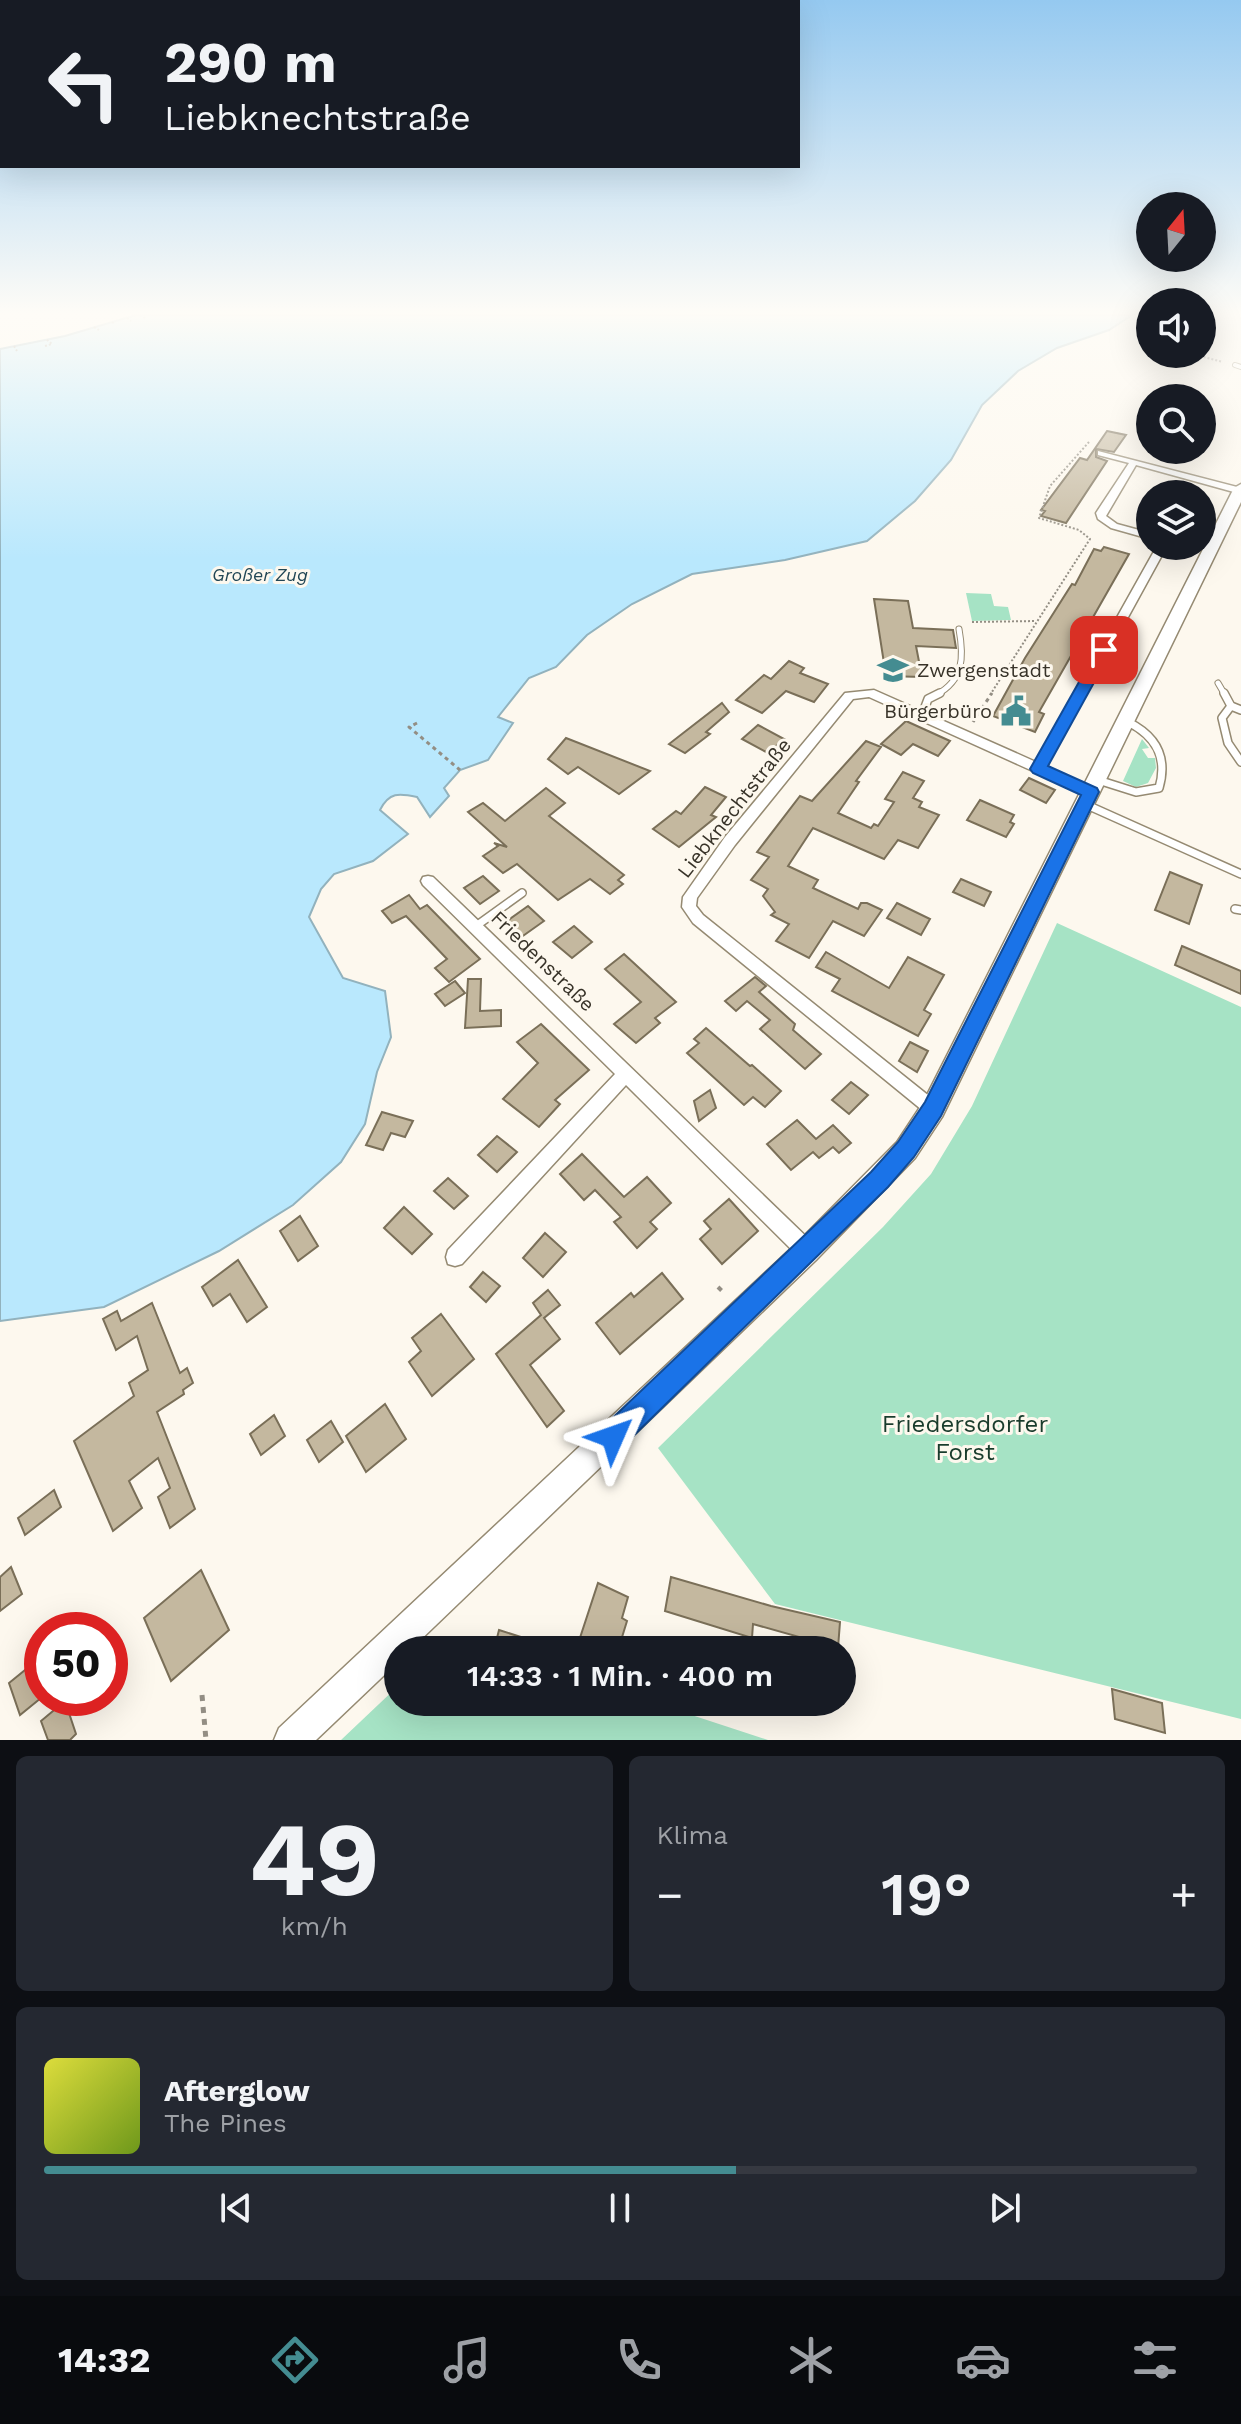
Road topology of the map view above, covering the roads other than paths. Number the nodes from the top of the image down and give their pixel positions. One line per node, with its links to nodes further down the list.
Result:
1 (1101, 453): 2 (street)
2 (1134, 462): 3 (street); 5 (street)
3 (1197, 479): 4 (street)
4 (1240, 492): 12 (main road)
5 (1136, 532)
6 (1154, 560): 14 (street)
7 (959, 629): 11 (lane)
8 (1218, 683): 9 (lane)
9 (1231, 706): 10 (lane); 13 (lane)
10 (1241, 710)
11 (922, 715): 14 (street, Liebknechtstraße); 21 (street, Liebknechtstraße)
12 (1126, 721): 15 (main road); 15 (lane)
13 (1241, 762)
14 (1038, 769): 15 (street, Liebknechtstraße)
15 (1091, 792): 16 (lane); 21 (main road)
16 (1241, 874)
17 (428, 881): 19 (street, Friedenstraße)
18 (522, 893): 19 (lane)
19 (476, 926): 20 (street, Friedenstraße)
20 (627, 1073): 22 (street, Friedenstraße); 23 (street)
21 (933, 1109): 22 (main road)
22 (807, 1251): 24 (main road)
23 (455, 1257)
24 (291, 1740)

